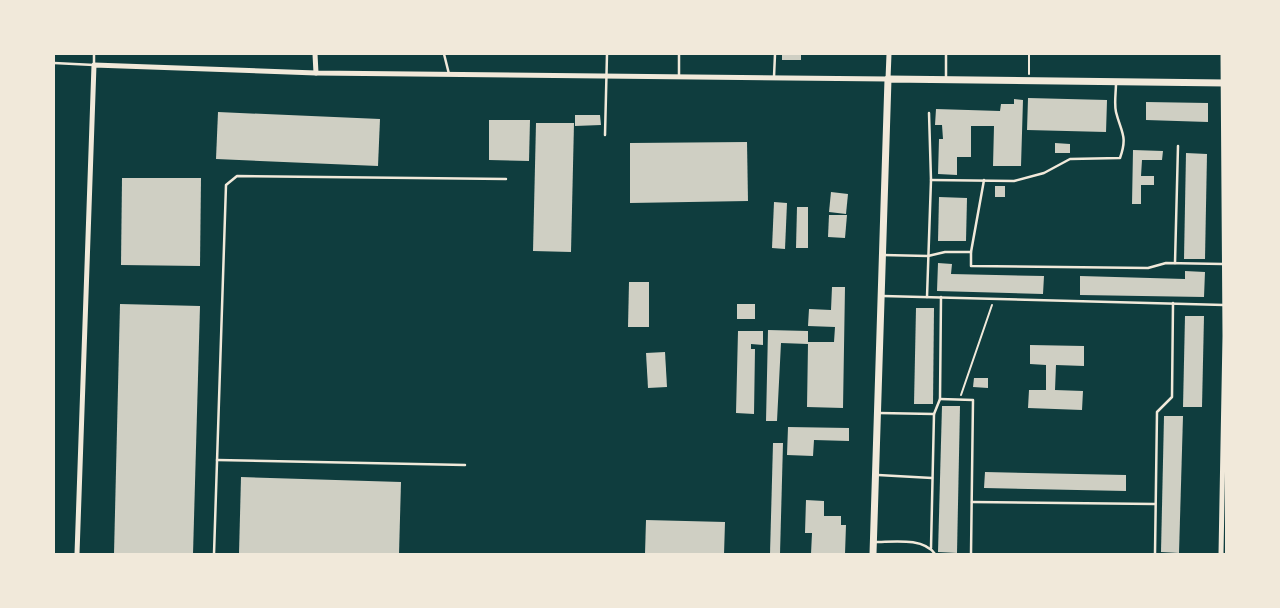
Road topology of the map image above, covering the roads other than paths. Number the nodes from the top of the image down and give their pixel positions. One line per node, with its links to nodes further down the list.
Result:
1 (94, 54): 11 (lane)
2 (314, 54): 12 (street)
3 (444, 54): 13 (lane)
4 (607, 54): 14 (lane)
5 (679, 54): 15 (lane)
6 (775, 54): 16 (lane)
7 (889, 54): 17 (street)
8 (946, 54): 18 (lane)
9 (1223, 54): 20 (street)
10 (54, 63): 11 (lane)
11 (94, 65): 12 (street); 51 (street)
12 (316, 73): 13 (street)
13 (449, 74): 14 (street)
14 (606, 76): 15 (street); 22 (lane)
15 (678, 77): 16 (street)
16 (774, 78): 17 (street)
17 (888, 79): 18 (street); 29 (street)
18 (946, 80): 19 (street)
19 (1116, 82): 20 (street); 25 (lane)
20 (1224, 83): 27 (street)
21 (930, 112): 26 (lane)
22 (605, 135)
23 (1178, 146): 31 (lane)
24 (506, 179): 42 (lane)
25 (984, 179): 26 (lane); 28 (lane)
26 (931, 180): 30 (lane)
27 (1224, 212): 32 (street)
28 (971, 252): 30 (lane); 31 (lane)
29 (883, 255): 30 (lane); 33 (street)
30 (928, 256): 34 (lane)
31 (1175, 263): 32 (lane)
32 (1223, 264): 37 (street)
33 (882, 296): 34 (lane); 40 (street)
34 (928, 297): 35 (lane)
35 (941, 297): 36 (lane); 39 (lane)
36 (1173, 303): 37 (lane); 47 (lane)
37 (1224, 305): 38 (street)
38 (1226, 336): 48 (street)
39 (940, 399): 41 (lane); 46 (lane)
40 (878, 413): 41 (lane); 44 (street)
41 (934, 414): 45 (lane)
42 (217, 460): 43 (lane); 52 (lane)
43 (465, 465)
44 (876, 474): 45 (lane); 49 (street)
45 (933, 478): 50 (lane)
46 (972, 502): 47 (lane); 55 (lane)
47 (1156, 504): 56 (lane)
48 (1224, 527): 57 (street)
49 (874, 542): 50 (lane); 53 (street)
50 (931, 548): 54 (lane)
51 (77, 554)
52 (214, 554)
53 (874, 554)
54 (935, 554)
55 (971, 554)
56 (1155, 554)
57 (1221, 554)

